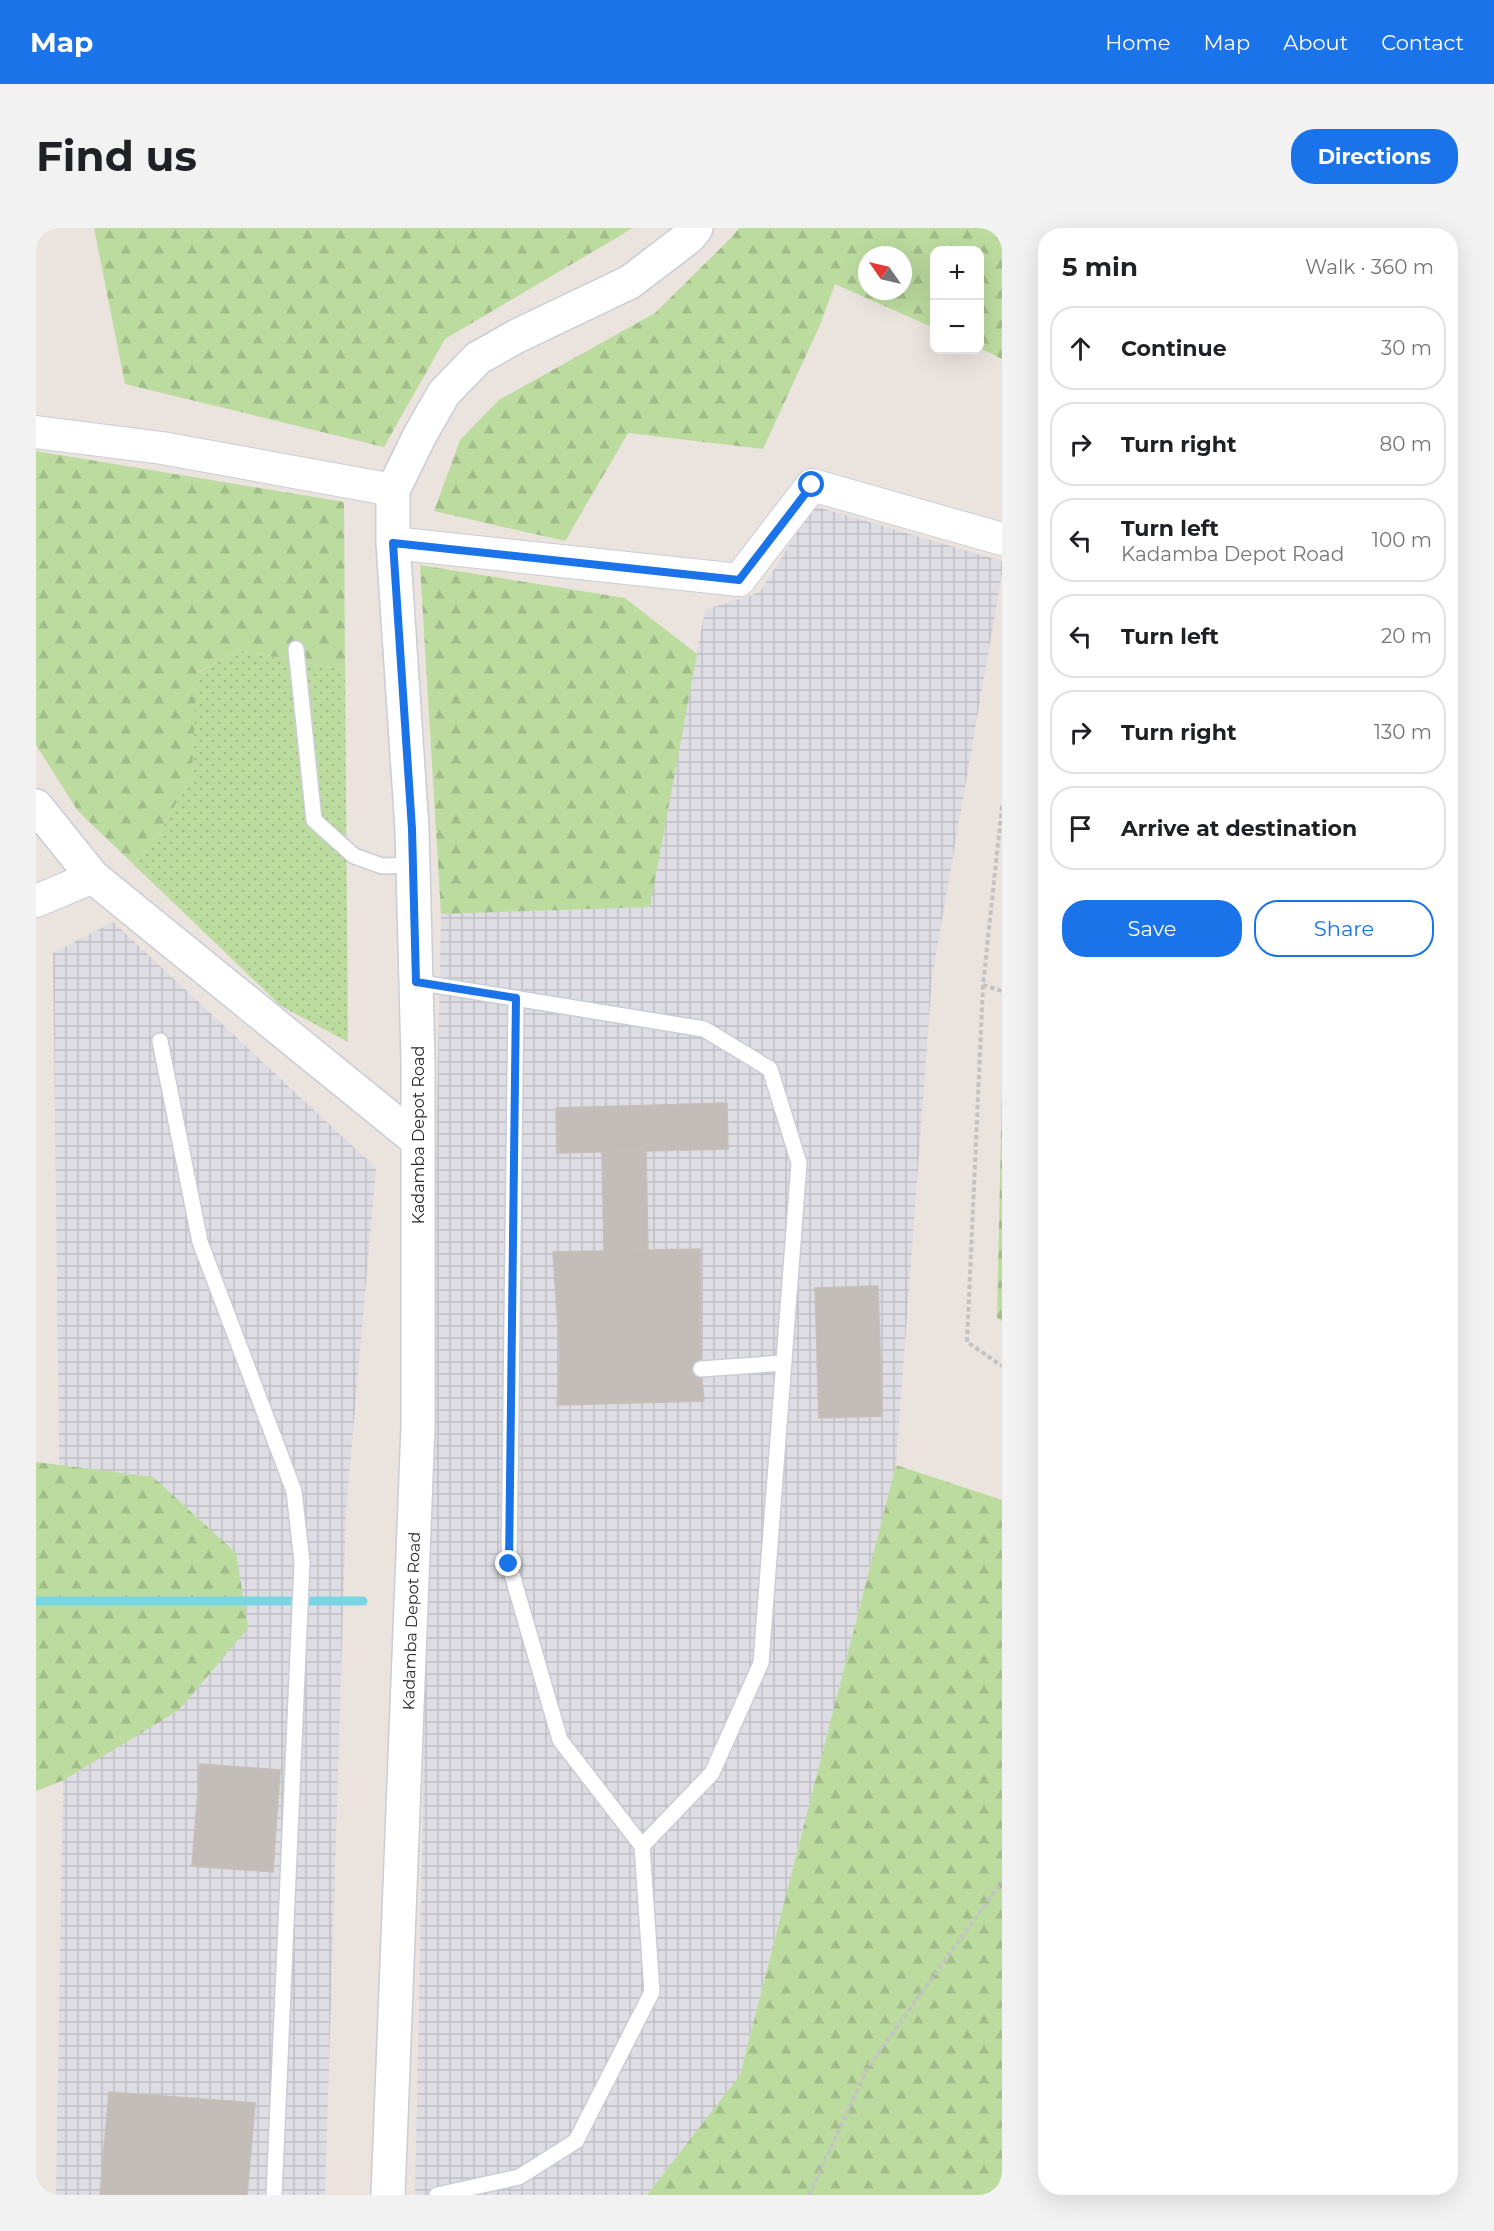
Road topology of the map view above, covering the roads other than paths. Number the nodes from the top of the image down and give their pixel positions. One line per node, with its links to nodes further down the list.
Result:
1 (696, 228): 3 (street, Kadamba Depot Road)
2 (36, 432): 3 (street)
3 (393, 490): 5 (street, Kadamba Depot Road)
4 (1002, 539): 5 (street)
5 (393, 543): 8 (street, Kadamba Depot Road)
6 (296, 649): 8 (lane)
7 (36, 806): 9 (street)
8 (413, 865): 11 (street, Kadamba Depot Road)
9 (93, 877): 10 (street); 14 (street)
10 (36, 901)
11 (416, 982): 12 (lane); 14 (street, Kadamba Depot Road)
12 (516, 998): 15 (lane); 17 (lane)
13 (160, 1041): 18 (lane)
14 (418, 1141): 19 (street, Kadamba Depot Road)
15 (784, 1363): 16 (lane); 17 (lane)
16 (701, 1370)
17 (642, 1846): 20 (lane)
18 (274, 2195)
19 (388, 2195)
20 (437, 2195)

